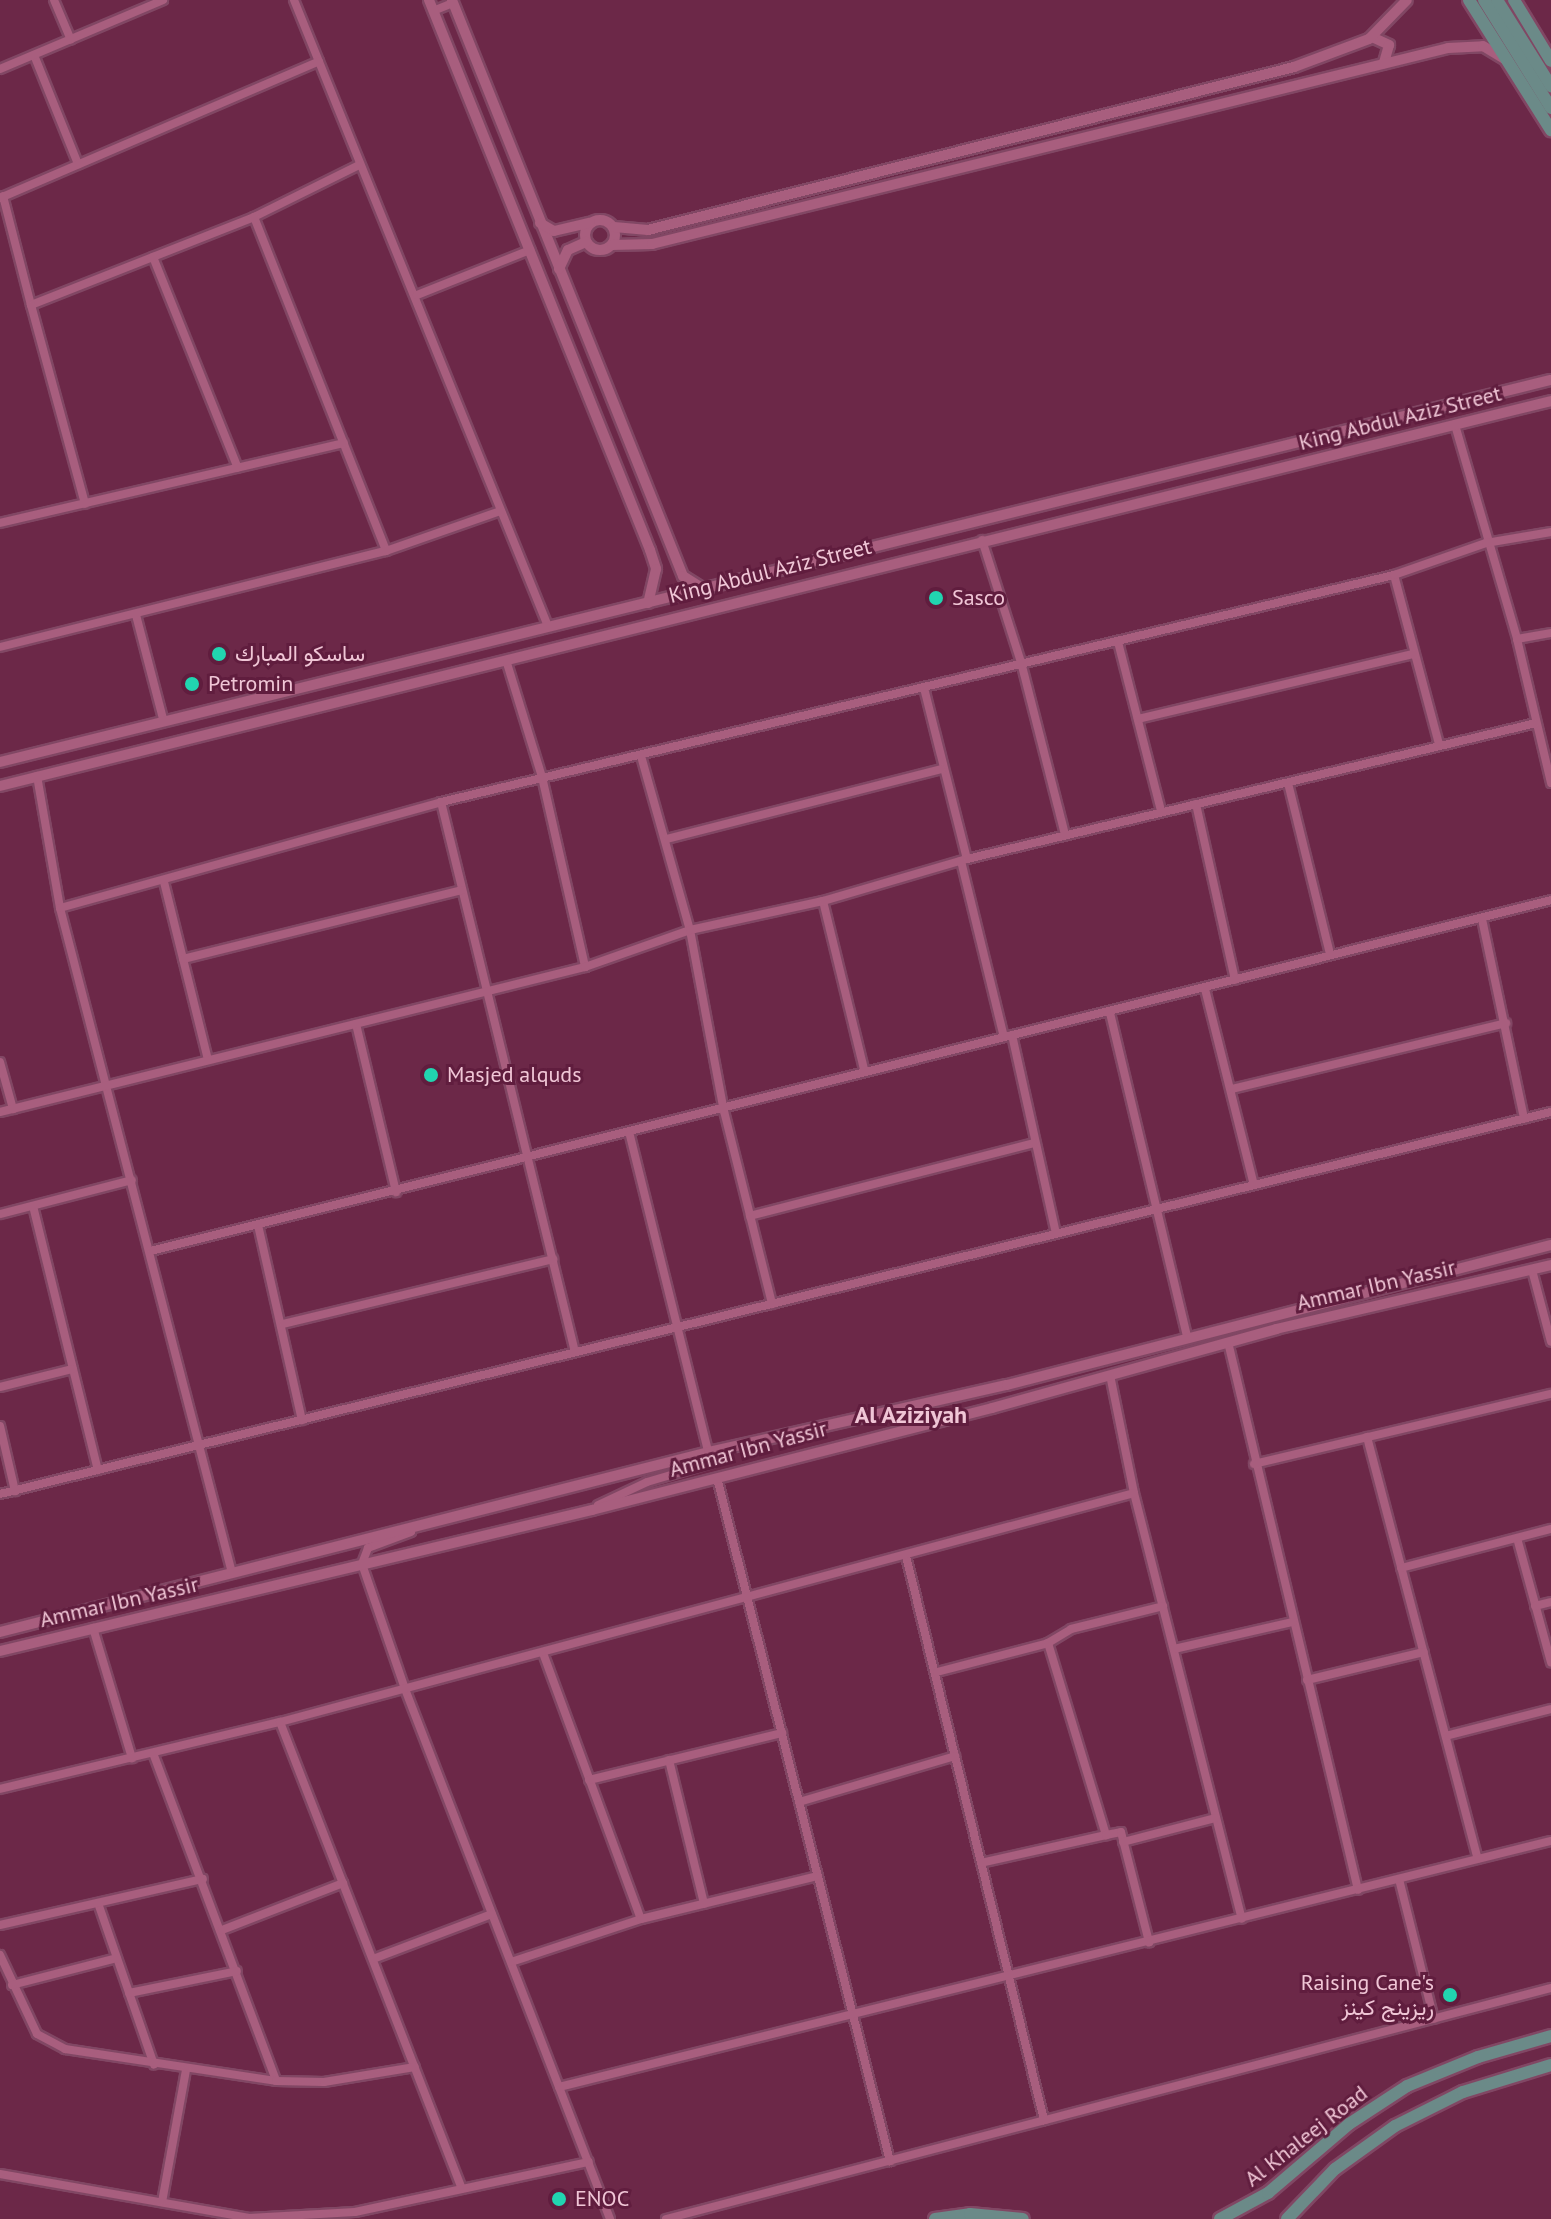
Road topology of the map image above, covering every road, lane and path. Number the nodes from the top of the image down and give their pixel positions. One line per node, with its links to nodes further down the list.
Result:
1 (54, 0): 12 (street)
2 (163, 0): 12 (street)
3 (294, 0): 14 (street)
4 (1407, 0): 11 (street)
5 (1469, 0): 15 (main road)
6 (1484, 0): 20 (main road)
7 (1497, 0): 19 (main road)
8 (1514, 0): 16 (main road)
9 (452, 2): 10 (street); 26 (street)
10 (431, 6): 31 (street)
11 (1372, 37): 17 (street); 28 (street)
12 (71, 40): 13 (street)
13 (34, 55): 18 (street); 22 (street)
14 (319, 61): 22 (street); 23 (street)
15 (1507, 61): 17 (street); 21 (main road)
16 (1551, 61)
17 (1384, 63): 30 (street)
18 (0, 69)
19 (1551, 86)
20 (1551, 108)
21 (1551, 130)
22 (78, 164): 24 (street)
23 (359, 165): 25 (street); 34 (street)
24 (1, 197): 35 (street)
25 (254, 217): 32 (street); 39 (street)
26 (540, 223): 27 (street); 33 (street)
27 (590, 223): 28 (street); 29 (street)
28 (614, 227): 30 (street)
29 (586, 242): 30 (street); 33 (street)
30 (612, 245)
31 (530, 250): 34 (street); 49 (street)
32 (153, 257): 35 (street); 40 (street)
33 (559, 269): 48 (street)
34 (417, 295): 42 (street)
35 (31, 305): 41 (street)
36 (1551, 380): 51 (street, King Abdul Aziz Street)
37 (1551, 401): 38 (street, King Abdul Aziz Street)
38 (1455, 425): 45 (street, King Abdul Aziz Street); 46 (street)
39 (344, 443): 40 (street); 47 (street)
40 (238, 468): 41 (street)
41 (85, 504): 43 (street)
42 (500, 511): 47 (street); 54 (street)
43 (0, 523)
44 (1551, 532): 46 (street)
45 (982, 540): 60 (street, King Abdul Aziz Street); 61 (street)
46 (1486, 543): 50 (street); 56 (street)
47 (386, 551): 53 (street)
48 (677, 561): 49 (street); 51 (street)
49 (656, 569): 52 (street)
50 (1394, 575): 57 (street); 59 (street)
51 (702, 588): 52 (street, King Abdul Aziz Street)
52 (648, 603): 54 (street, King Abdul Aziz Street)
53 (136, 615): 58 (street); 63 (street)
54 (548, 626): 63 (street, King Abdul Aziz Street)
55 (1551, 633): 56 (street)
56 (1517, 639): 65 (street)
57 (1118, 642): 61 (street); 64 (street)
58 (0, 646)
59 (1414, 654): 64 (street); 66 (street)
60 (506, 660): 70 (street, King Abdul Aziz Street); 71 (street)
61 (1021, 662): 62 (street); 78 (street)
62 (924, 688): 67 (street); 69 (street)
63 (163, 719): 68 (street, King Abdul Aziz Street)
64 (1138, 719): 77 (street)
65 (1536, 723): 66 (street); 73 (street)
66 (1439, 744): 72 (street)
67 (641, 756): 71 (street); 79 (street)
68 (0, 762)
69 (941, 769): 79 (street); 80 (street)
70 (37, 776): 74 (street, King Abdul Aziz Street); 85 (street)
71 (542, 777): 75 (street); 90 (street)
72 (1288, 783): 76 (street); 88 (street)
73 (1551, 783)
74 (0, 786)
75 (441, 802): 81 (street); 82 (street)
76 (1196, 804): 77 (street); 91 (street)
77 (1161, 811): 78 (street)
78 (1065, 835): 80 (street)
79 (667, 839): 87 (street)
80 (964, 860): 84 (street); 97 (street)
81 (164, 882): 85 (street); 89 (street)
82 (462, 890): 89 (street); 93 (street)
83 (1551, 900): 86 (street)
84 (823, 901): 87 (street); 100 (street)
85 (60, 908): 101 (street)
86 (1482, 919): 88 (street); 95 (street)
87 (690, 930): 90 (street); 104 (street)
88 (1330, 954): 91 (street)
89 (183, 959): 98 (street)
90 (585, 967): 93 (street)
91 (1235, 980): 92 (street)
92 (1205, 989): 94 (street); 102 (street)
93 (487, 991): 96 (street); 110 (street)
94 (1110, 1013): 97 (street); 115 (street)
95 (1506, 1023): 102 (street); 107 (street)
96 (356, 1024): 98 (street); 113 (street)
97 (1008, 1036): 100 (street); 109 (street)
98 (208, 1060): 101 (street)
99 (0, 1062): 103 (street)
100 (864, 1069): 104 (street)
101 (108, 1085): 103 (street); 111 (street)
102 (1232, 1089): 112 (street)
103 (13, 1109): 105 (street)
104 (724, 1111): 108 (street); 117 (street)
105 (0, 1112)
106 (1551, 1112): 107 (street)
107 (1524, 1119): 112 (street)
108 (630, 1135): 110 (street); 127 (street)
109 (1035, 1143): 117 (street); 119 (street)
110 (528, 1160): 113 (street); 122 (street)
111 (132, 1180): 114 (street); 121 (street)
112 (1253, 1182): 115 (street)
113 (396, 1192): 118 (street)
114 (33, 1206): 116 (street); 132 (street)
115 (1157, 1206): 119 (street); 128 (street)
116 (0, 1214)
117 (750, 1216): 125 (street)
118 (258, 1225): 121 (street); 126 (street)
119 (1056, 1233): 125 (street)
120 (1551, 1245): 128 (street, Ammar Ibn Yassir)
121 (151, 1251): 139 (street)
122 (553, 1259): 126 (street); 131 (street)
123 (1551, 1265): 124 (street, Ammar Ibn Yassir)
124 (1532, 1270): 129 (street, Ammar Ibn Yassir); 130 (street)
125 (772, 1304): 127 (street)
126 (283, 1324): 136 (street)
127 (673, 1328): 131 (street); 140 (street)
128 (1187, 1335): 140 (street, Ammar Ibn Yassir)
129 (1228, 1342): 133 (street, Ammar Ibn Yassir); 141 (street)
130 (1551, 1342)
131 (575, 1352): 136 (street)
132 (73, 1369): 134 (street); 142 (street)
133 (1110, 1375): 143 (street, Ammar Ibn Yassir); 145 (street)
134 (0, 1387)
135 (1551, 1394): 138 (street)
136 (302, 1420): 139 (street)
137 (0, 1426): 144 (street)
138 (1367, 1437): 141 (street); 153 (street)
139 (197, 1446): 142 (street); 154 (street)
140 (709, 1452): 147 (street); 148 (street, Ammar Ibn Yassir)
141 (1254, 1464): 159 (street)
142 (98, 1470): 144 (street)
143 (717, 1478): 147 (street, Ammar Ibn Yassir); 155 (street)
144 (15, 1491): 146 (street)
145 (1134, 1493): 151 (street); 157 (street)
146 (0, 1494)
147 (581, 1512): 152 (street, Ammar Ibn Yassir)
148 (442, 1520): 152 (street); 154 (street, Ammar Ibn Yassir)
149 (1551, 1529): 150 (street)
150 (1517, 1538): 153 (street); 158 (street)
151 (906, 1556): 155 (street); 168 (street)
152 (362, 1564): 160 (street, Ammar Ibn Yassir); 170 (street)
153 (1401, 1568): 165 (street)
154 (232, 1573): 161 (street, Ammar Ibn Yassir)
155 (748, 1599): 166 (street); 173 (street)
156 (1551, 1602): 158 (street)
157 (1163, 1606): 162 (street); 163 (street)
158 (1535, 1606): 167 (street)
159 (1293, 1622): 163 (street); 169 (street)
160 (93, 1628): 164 (street, Ammar Ibn Yassir); 177 (street)
161 (0, 1632)
162 (1048, 1643): 168 (street); 183 (street)
163 (1174, 1649): 182 (street)
164 (0, 1651)
165 (1424, 1652): 169 (street); 174 (street)
166 (543, 1653): 170 (street); 179 (street)
167 (1551, 1662)
168 (937, 1672): 176 (street)
169 (1307, 1680): 192 (street)
170 (405, 1689): 172 (street); 195 (street)
171 (1551, 1709): 174 (street)
172 (280, 1722): 175 (street); 191 (street)
173 (782, 1733): 178 (street); 181 (street)
174 (1446, 1736): 186 (street)
175 (153, 1753): 177 (street); 189 (street)
176 (955, 1756): 181 (street); 187 (street)
177 (132, 1758): 180 (street)
178 (669, 1760): 179 (street); 194 (street)
179 (589, 1780): 196 (street)
180 (0, 1789)
181 (799, 1802): 188 (street)
182 (1216, 1818): 185 (street); 197 (street)
183 (1106, 1835): 185 (street); 187 (street)
184 (1551, 1841): 186 (street)
185 (1123, 1842): 200 (street)
186 (1478, 1859): 190 (street)
187 (981, 1863): 206 (street)
188 (818, 1876): 194 (street); 210 (street)
189 (203, 1879): 193 (street); 199 (street)
190 (1399, 1879): 192 (street); 211 (street)
191 (343, 1883): 199 (street); 203 (street)
192 (1358, 1890): 197 (street)
193 (98, 1903): 198 (street); 202 (street)
194 (704, 1904): 196 (street)
195 (492, 1914): 203 (street); 204 (street)
196 (641, 1919): 204 (street)
197 (1242, 1919): 200 (street)
198 (0, 1925)
199 (222, 1930): 205 (street)
200 (1149, 1942): 206 (street)
201 (0, 1955): 207 (street)
202 (117, 1958): 207 (street); 209 (street)
203 (373, 1959): 215 (street)
204 (511, 1962): 218 (street)
205 (237, 1971): 209 (street); 217 (street)
206 (1010, 1977): 210 (street); 219 (street)
207 (12, 1985): 213 (street)
208 (1551, 1988): 211 (street)
209 (129, 1993): 213 (street)
210 (853, 2016): 218 (street); 220 (street)
211 (1434, 2019): 219 (street)
212 (1551, 2036): 224 (main road, Al Khaleej Road)
213 (154, 2065): 216 (street)
214 (1551, 2065): 225 (main road, Al Khaleej Road)
215 (415, 2067): 217 (street); 223 (street)
216 (186, 2070): 217 (street); 226 (street)
217 (276, 2081)
218 (559, 2087): 221 (street)
219 (1044, 2120): 220 (street)
220 (890, 2161): 230 (street)
221 (589, 2162): 223 (street); 229 (street)
222 (0, 2174): 226 (street)
223 (462, 2189): 227 (street)
224 (1268, 2193): 232 (main road, Al Khaleej Road); 233 (main road)
225 (1303, 2198): 234 (main road); 235 (main road, Al Khaleej Road)
226 (162, 2202): 227 (street)
227 (340, 2216)
228 (936, 2218): 231 (main road)
229 (610, 2219)
230 (666, 2219)
231 (1023, 2219)
232 (1220, 2219)
233 (1239, 2219)
234 (1279, 2219)
235 (1287, 2219)

